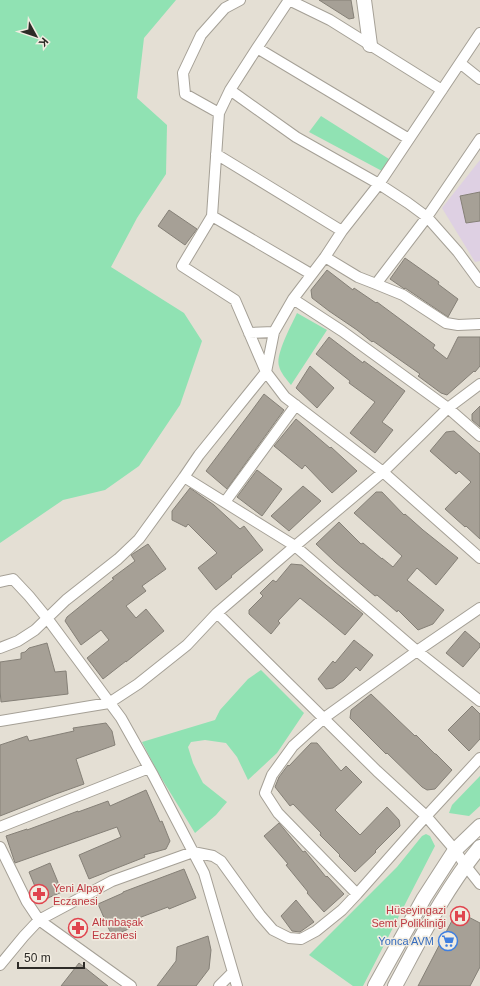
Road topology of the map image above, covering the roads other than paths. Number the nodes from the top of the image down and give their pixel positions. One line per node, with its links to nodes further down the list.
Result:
1 (240, 0): 11 (street)
2 (289, 0): 5 (street); 6 (street)
3 (364, 0): 5 (main road)
4 (480, 33): 7 (street)
5 (370, 45): 10 (street)
6 (257, 48): 9 (street); 12 (street)
7 (460, 63): 8 (street); 10 (street)
8 (480, 79)
9 (230, 90): 11 (street); 15 (street)
10 (442, 90): 12 (street)
11 (219, 113): 14 (street)
12 (409, 139): 15 (street)
13 (480, 139): 17 (street)
14 (216, 154): 16 (street); 18 (street)
15 (379, 184): 17 (street); 18 (street)
16 (212, 216): 20 (street); 26 (street)
17 (427, 217): 21 (street); 22 (street)
18 (342, 231): 19 (street)
19 (325, 257): 20 (street); 22 (street)
20 (311, 274): 23 (street)
21 (480, 282)
22 (376, 284): 24 (street)
23 (293, 299): 25 (street); 30 (street)
24 (480, 324)
25 (274, 332): 26 (street); 27 (street)
26 (249, 333): 27 (street)
27 (266, 372): 29 (street); 33 (street)
28 (480, 384): 30 (street)
29 (296, 405): 32 (street); 34 (street)
30 (448, 408): 31 (street); 32 (street)
31 (480, 436)
32 (383, 472): 35 (street); 36 (street)
33 (184, 477): 34 (street); 40 (street)
34 (225, 502): 35 (street)
35 (295, 546): 39 (street); 42 (street)
36 (480, 558)
37 (0, 582): 40 (street)
38 (480, 608): 42 (street)
39 (216, 613): 44 (street); 45 (street)
40 (47, 618): 41 (street); 44 (street)
41 (0, 648)
42 (417, 651): 43 (street); 45 (street)
43 (480, 702)
44 (109, 703): 46 (street); 48 (street)
45 (324, 718): 49 (street); 58 (street)
46 (0, 721)
47 (480, 758): 49 (street)
48 (149, 768): 51 (street); 55 (street)
49 (426, 816): 54 (street); 58 (street)
50 (480, 826): 54 (main road)
51 (0, 827)
52 (0, 847): 59 (street)
53 (480, 847): 56 (main road)
54 (455, 850): 56 (street); 65 (main road)
55 (193, 852): 58 (street); 59 (street); 61 (street)
56 (465, 865): 57 (street); 66 (main road)
57 (480, 884)
58 (357, 894)
59 (39, 920): 60 (street); 62 (street)
60 (0, 965)
61 (233, 972): 63 (street); 64 (street)
62 (131, 986)
63 (220, 986)
64 (237, 986)
65 (375, 986)
66 (395, 986)

